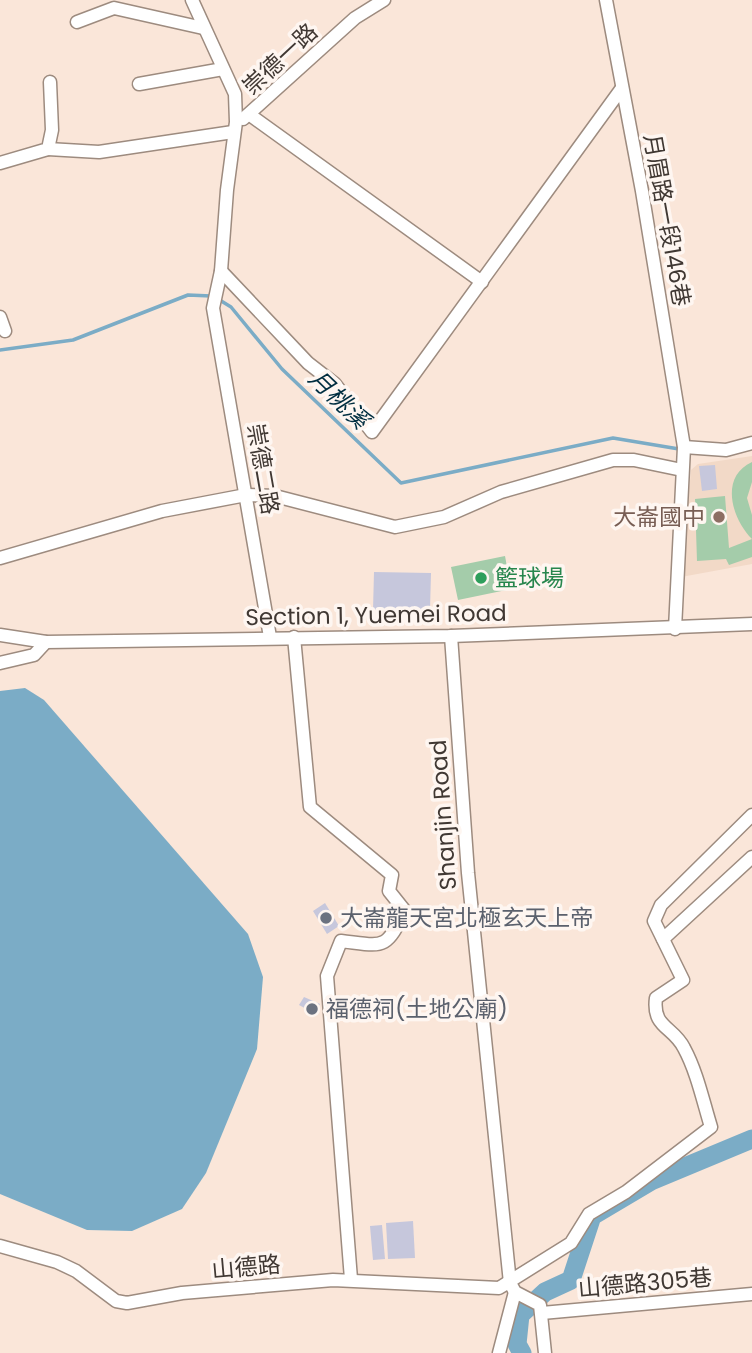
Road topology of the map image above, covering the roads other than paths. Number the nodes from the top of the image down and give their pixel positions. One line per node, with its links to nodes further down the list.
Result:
1 (192, 0): 5 (street)
2 (384, 0): 10 (street, 崇德一路)
3 (606, 0): 9 (street, 月眉路一段146巷)
4 (77, 22): 5 (street)
5 (203, 29): 6 (street)
6 (223, 69): 8 (street); 11 (street)
7 (50, 82): 12 (street)
8 (139, 85)
9 (622, 88): 15 (street); 19 (street, 月眉路一段146巷)
10 (250, 115): 11 (street, 崇德一路); 15 (street)
11 (235, 127): 12 (street, 崇德一路); 14 (street)
12 (48, 149): 13 (street, 崇德一路)
13 (0, 163)
14 (221, 271): 15 (street); 21 (street, 崇德二路)
15 (482, 282)
16 (0, 317): 17 (street)
17 (5, 331)
18 (752, 443): 19 (street)
19 (684, 447): 20 (street, 月眉路一段146巷)
20 (682, 467): 21 (street); 24 (street)
21 (246, 495): 22 (street); 28 (street, 崇德二路)
22 (0, 558)
23 (752, 624): 24 (street, Section 1, Yuemei Road)
24 (675, 629): 27 (street, Section 1, Yuemei Road)
25 (0, 635): 29 (street, Section 1, Yuemei Road)
26 (294, 636): 27 (street, Section 1, Yuemei Road); 28 (street, Section 1, Yuemei Road); 35 (street)
27 (450, 636): 36 (street, Shanjin Road)
28 (270, 637): 29 (street, Section 1, Yuemei Road)
29 (46, 642): 30 (street)
30 (0, 663)
31 (752, 815): 33 (street)
32 (752, 858): 33 (street)
33 (663, 939): 36 (street)
34 (0, 1246): 35 (street, 山德路)
35 (351, 1279): 36 (street, 山德路)
36 (516, 1290): 38 (street); 39 (street, Shanjin Road)
37 (752, 1294): 38 (street, 山德路305巷)
38 (541, 1309): 40 (street)
39 (499, 1353)
40 (545, 1353)

